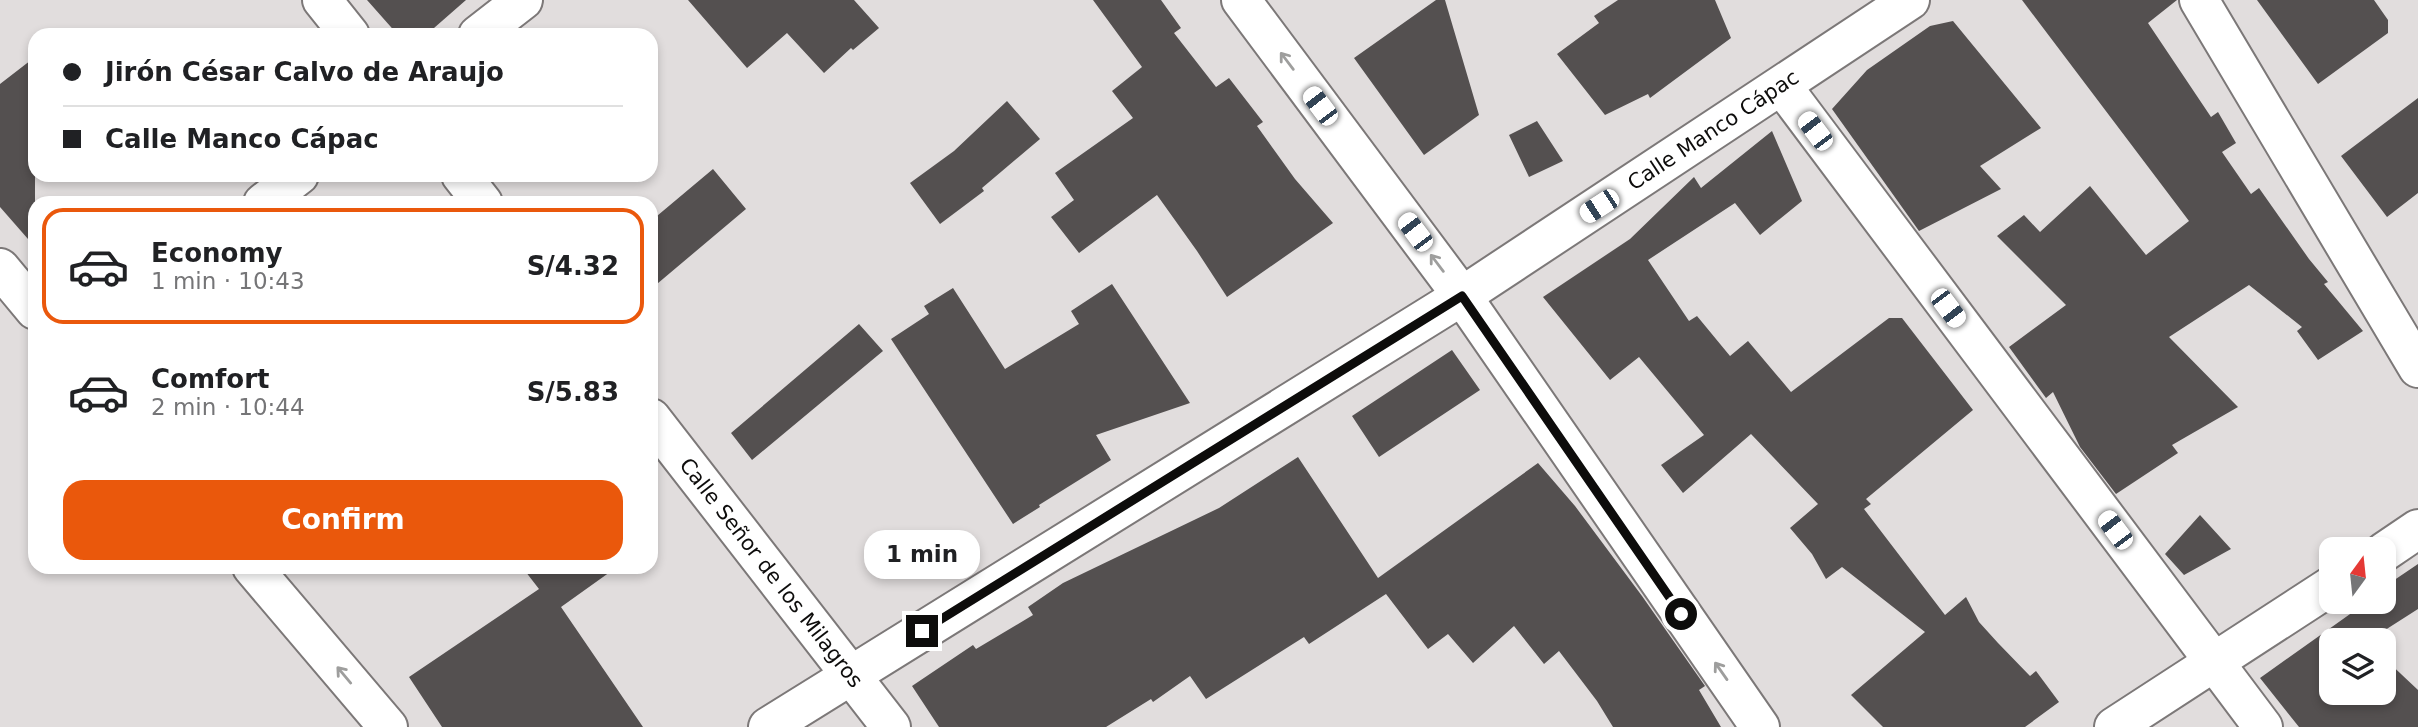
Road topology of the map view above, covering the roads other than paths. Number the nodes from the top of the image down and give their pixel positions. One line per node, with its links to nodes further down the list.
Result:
1 (322, 0): 6 (street)
2 (523, 0): 7 (street)
3 (1241, 0): 14 (street, one-way to 3)
4 (1910, 0): 8 (street, Calle Manco Cápac)
5 (2199, 0): 16 (street)
6 (344, 28)
7 (487, 28)
8 (1782, 86): 14 (street, Calle Manco Cápac); 22 (street)
9 (290, 182): 11 (street)
10 (466, 182): 12 (street)
11 (272, 196)
12 (478, 196)
13 (0, 268): 15 (street)
14 (1462, 296): 23 (street, Calle Manco Cápac); 27 (street, one-way to 14)
15 (28, 302)
16 (2418, 368)
17 (658, 427): 23 (street, Calle Señor de los Milagros)
18 (2418, 529): 19 (street)
19 (2396, 544)
20 (258, 574): 24 (street, one-way to 20)
21 (2319, 594): 22 (street)
22 (2215, 663): 28 (street); 29 (street)
23 (851, 674): 25 (street, Calle Manco Cápac); 26 (street, Calle Señor de los Milagros)
24 (388, 727)
25 (768, 727)
26 (891, 727)
27 (1760, 727)
28 (2114, 727)
29 (2263, 727)

